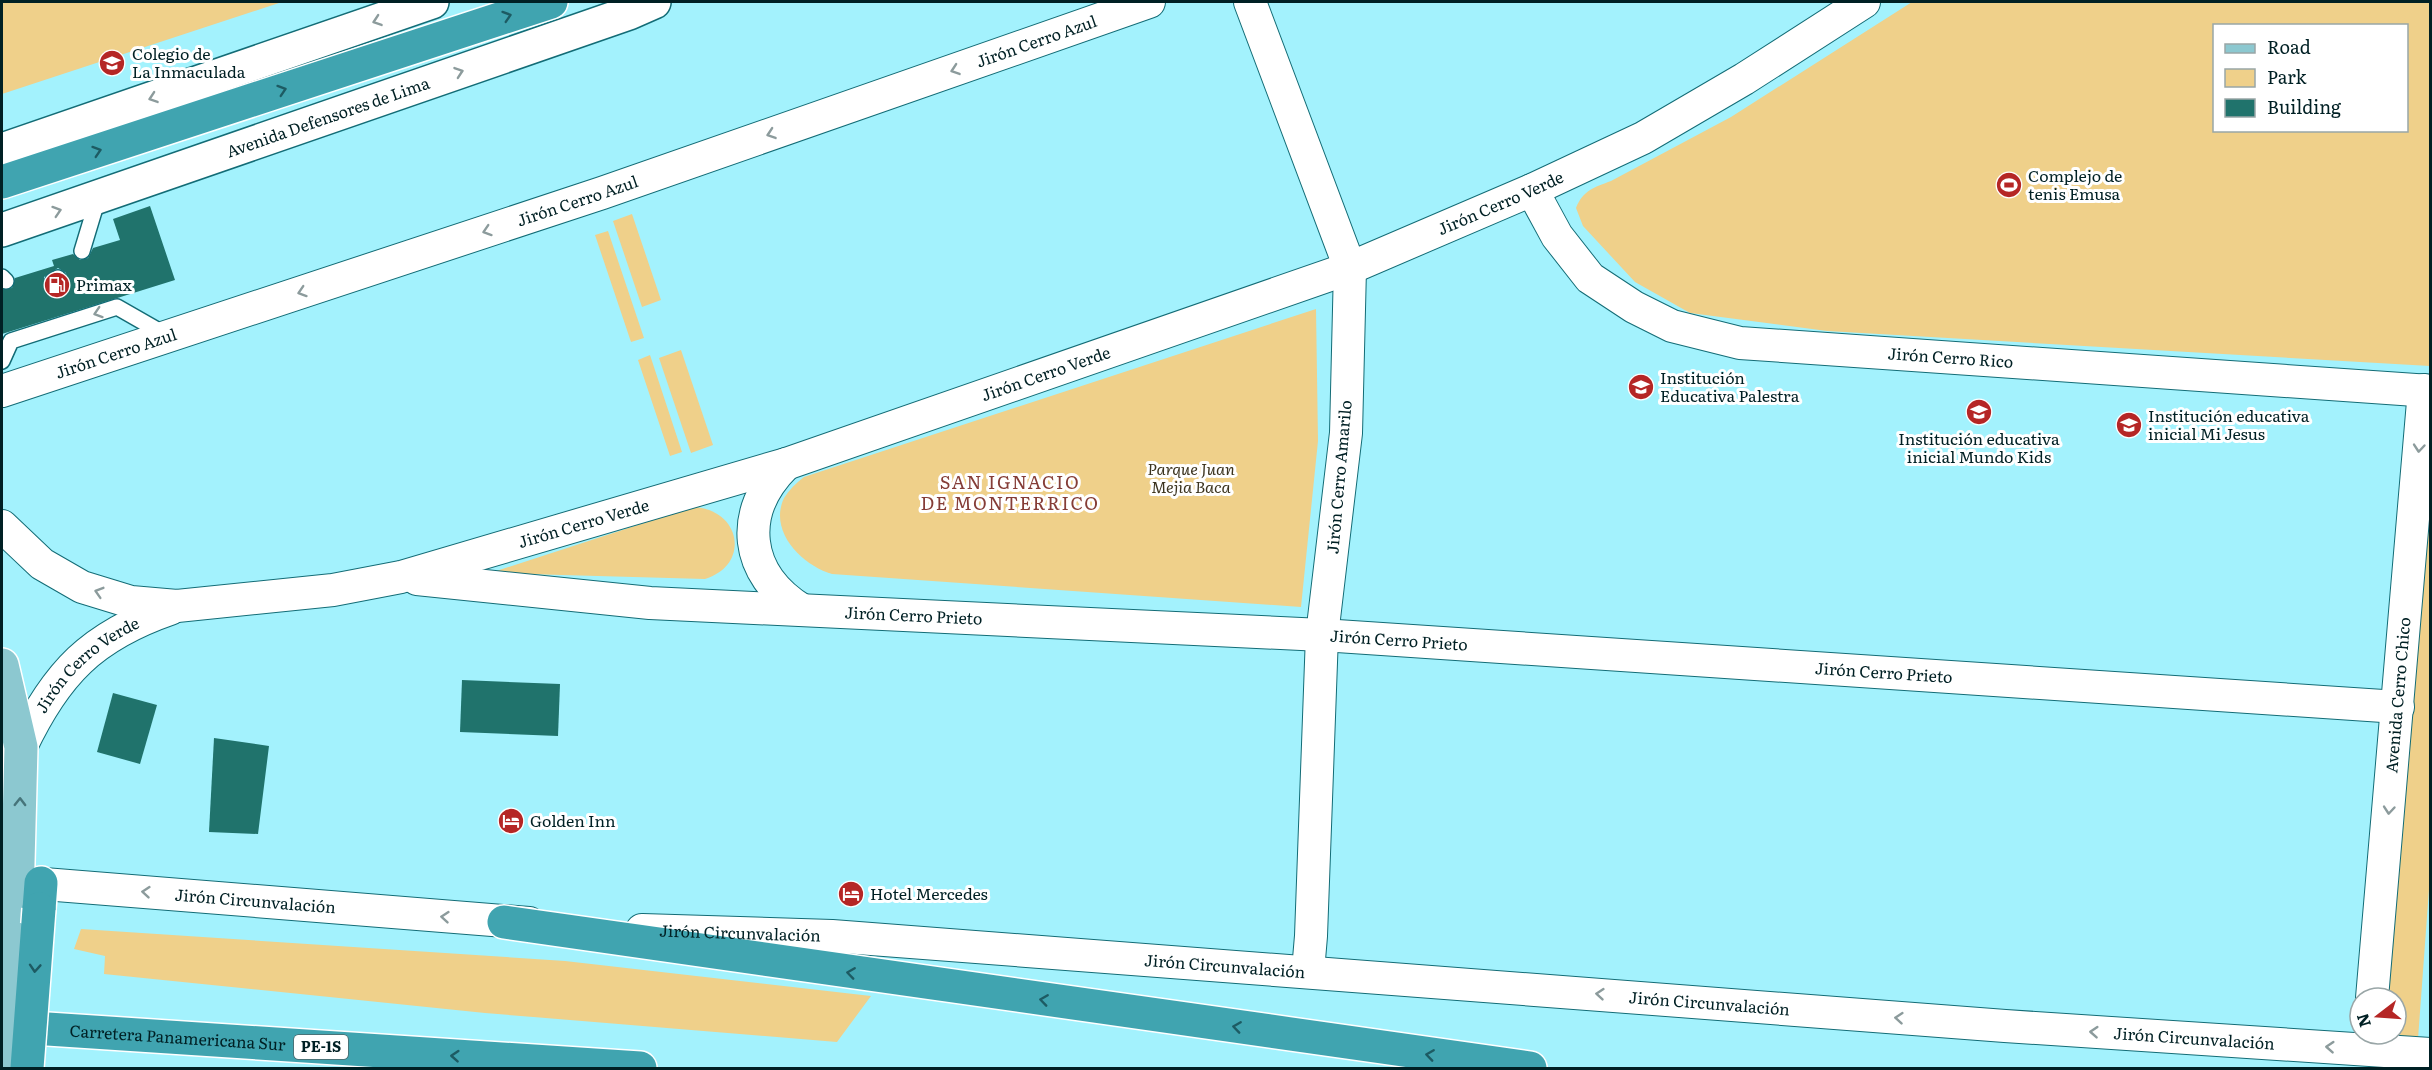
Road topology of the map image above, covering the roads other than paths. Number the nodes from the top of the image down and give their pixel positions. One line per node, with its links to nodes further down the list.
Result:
1 (432, 2): 7 (main road, one-way to 7)
2 (550, 2): 8 (highway, one-way to 2)
3 (654, 2): 10 (main road, Avenida Defensores de Lima, one-way to 3)
4 (1149, 2): 14 (street, Jirón Cerro Azul, one-way to 14)
5 (1250, 2): 13 (street, Jirón Cerro Amarilo)
6 (1864, 2): 9 (street, Jirón Cerro Verde)
7 (2, 150)
8 (2, 182)
9 (1532, 190): 13 (street, Jirón Cerro Verde); 16 (street, Jirón Cerro Rico)
10 (98, 198): 11 (main road, Avenida Defensores de Lima, one-way to 10); 12 (lane)
11 (2, 230)
12 (82, 251)
13 (1350, 268): 18 (street, Jirón Cerro Verde); 23 (street, Jirón Cerro Amarilo)
14 (168, 336): 15 (lane, one-way to 15); 17 (street, Jirón Cerro Azul)
15 (2, 361)
16 (2427, 390): 25 (street, Avenida Cerro Chico, one-way to 25)
17 (2, 391)
18 (786, 464): 20 (street, Jirón Cerro Verde); 22 (street)
19 (2, 526): 21 (street, Jirón Cerro Verde, one-way to 19)
20 (401, 577): 21 (street, Jirón Cerro Verde); 22 (street, Jirón Cerro Prieto)
21 (177, 606): 26 (street, Jirón Cerro Verde)
22 (802, 610): 23 (street, Jirón Cerro Prieto)
23 (1322, 635): 25 (street, Jirón Cerro Prieto); 29 (street, Jirón Cerro Amarilo)
24 (2, 665): 26 (main road)
25 (2398, 706): 30 (street, Avenida Cerro Chico, one-way to 30)
26 (21, 747): 27 (main road, one-way to 26)
27 (24, 873): 28 (street, Jirón Circunvalación, one-way to 27); 35 (main road, bridge); 36 (highway, one-way to 36, bridge)
28 (504, 922): 29 (street, Jirón Circunvalación); 38 (highway, one-way to 28)
29 (1308, 971): 32 (street, Jirón Circunvalación, one-way to 29)
30 (2373, 986)
31 (2, 1026): 37 (highway, Carretera Panamericana Sur / PE-1S, one-way to 31)
32 (2348, 1041)
33 (2389, 1046): 34 (street, Jirón Circunvalación)
34 (2430, 1054)
35 (6, 1068)
36 (27, 1068)
37 (639, 1068)
38 (1530, 1068)

